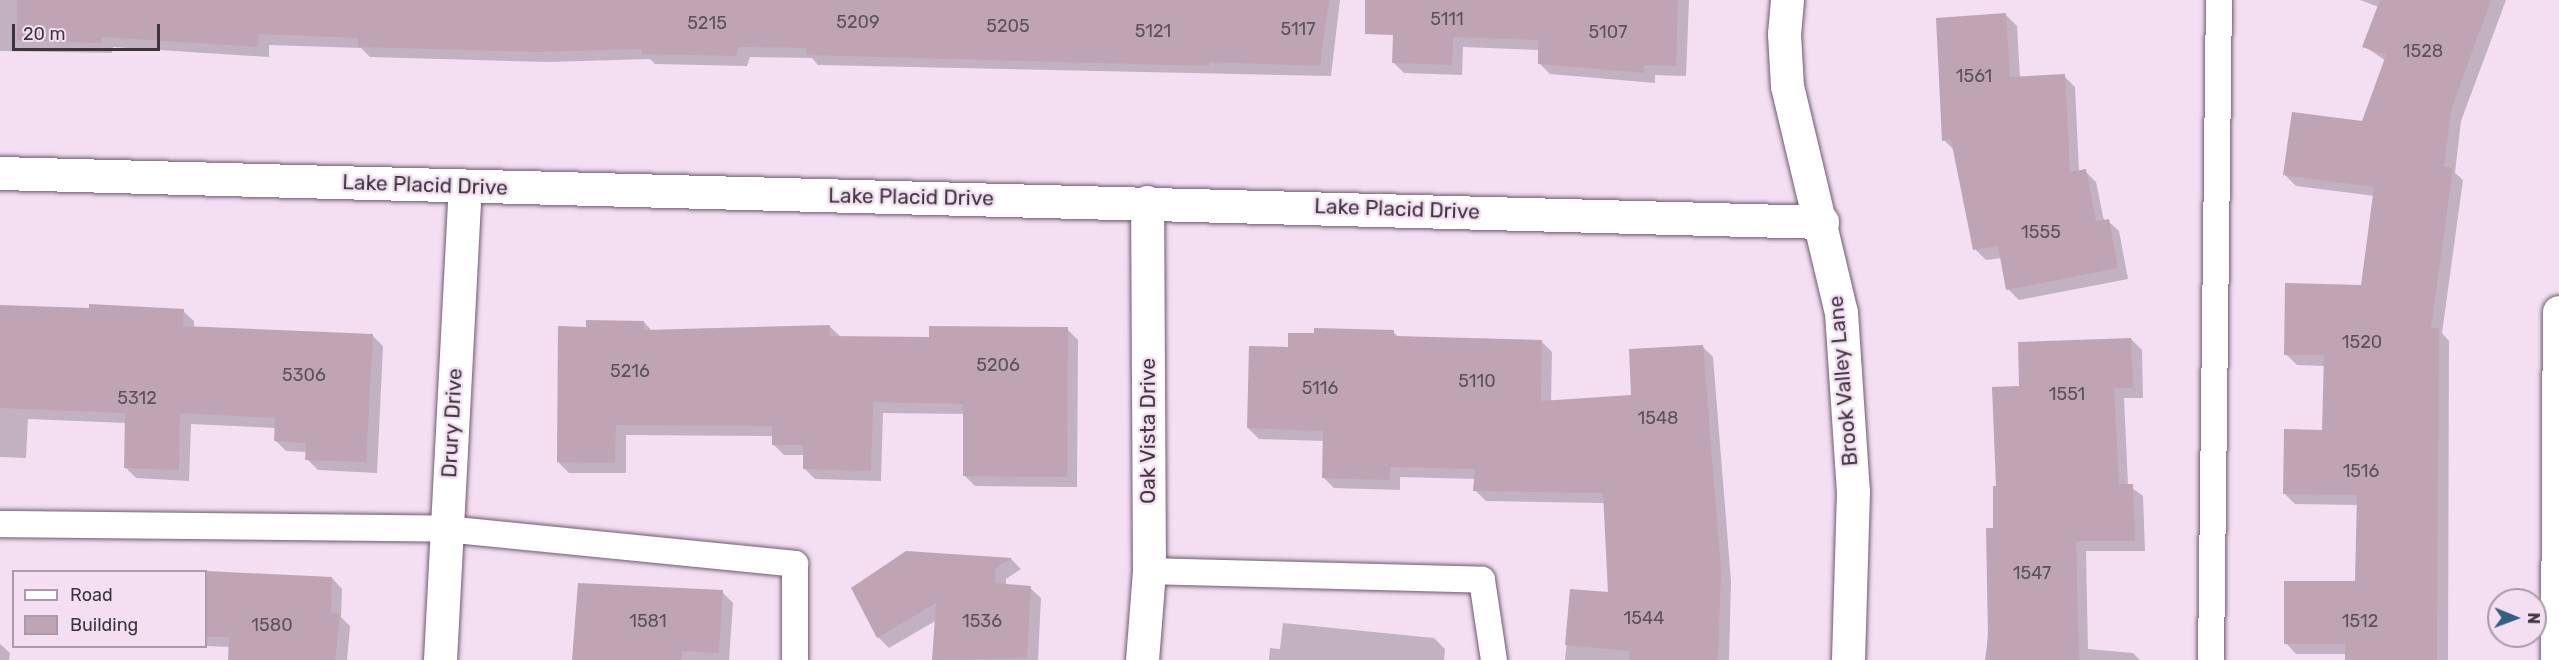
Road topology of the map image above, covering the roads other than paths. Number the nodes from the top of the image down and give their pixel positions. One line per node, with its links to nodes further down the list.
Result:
1 (1787, 0): 6 (street, Brook Valley Lane)
2 (2219, 0): 16 (lane)
3 (0, 173): 4 (street, Lake Placid Drive)
4 (465, 187): 5 (street, Lake Placid Drive); 9 (street, Drury Drive)
5 (1147, 202): 6 (street, Lake Placid Drive); 10 (street, Oak Vista Drive)
6 (1822, 222): 15 (street, Brook Valley Lane)
7 (2559, 312): 17 (street)
8 (0, 524): 9 (lane)
9 (446, 529): 11 (street, Drury Drive); 12 (lane)
10 (1149, 572): 13 (street, Oak Vista Drive); 14 (lane)
11 (440, 660)
12 (795, 660)
13 (1142, 660)
14 (1494, 660)
15 (1848, 660)
16 (2211, 660)
17 (2557, 660)

